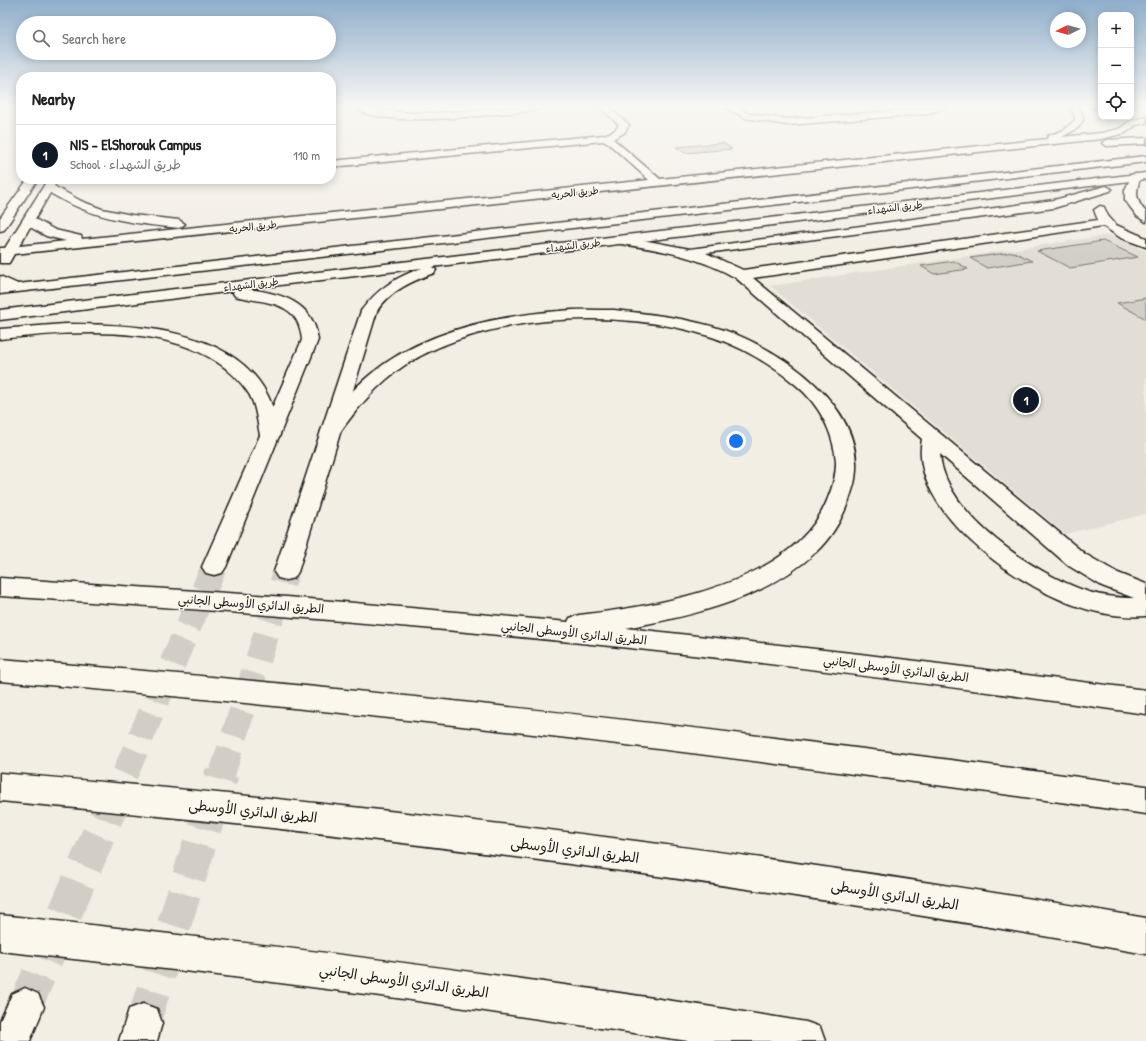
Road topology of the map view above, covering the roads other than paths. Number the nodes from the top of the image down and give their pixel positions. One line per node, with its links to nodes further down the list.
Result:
1 (336, 156): 8 (main road)
2 (428, 156): 8 (main road)
3 (627, 156): 12 (main road)
4 (845, 156): 9 (main road)
5 (919, 156): 9 (main road, طريق الحريه)
6 (981, 156): 27 (main road, طريق الحريه)
7 (1146, 159): 31 (main road, طريق الشهداء)
8 (384, 160): 10 (main road)
9 (858, 162): 12 (main road, طريق الحريه)
10 (336, 164)
11 (1141, 177): 16 (main road, طريق الشهداء); 18 (main road)
12 (658, 183): 22 (main road, طريق الحريه)
13 (29, 184): 17 (main road); 21 (main road)
14 (50, 184): 19 (main road)
15 (52, 184): 22 (main road)
16 (1108, 185): 20 (main road); 23 (main road, طريق الشهداء); 26 (main road)
17 (6, 198)
18 (1146, 218)
19 (28, 220): 24 (main road); 27 (main road)
20 (1107, 222): 25 (main road); 29 (main road)
21 (1, 225)
22 (238, 227): 24 (main road, طريق الحريه)
23 (621, 240): 26 (main road); 28 (main road, طريق الشهداء)
24 (97, 242): 27 (main road, طريق الحريه)
25 (1146, 243)
26 (690, 252): 29 (main road)
27 (2, 258)
28 (468, 258): 33 (main road, طريق الشهداء); 36 (main road)
29 (741, 275): 38 (main road)
30 (0, 280): 31 (main road)
31 (15, 288): 32 (main road, طريق الشهداء)
32 (0, 290)
33 (203, 290): 34 (main road, طريق الشهداء); 37 (main road)
34 (0, 315)
35 (0, 334): 37 (main road)
36 (331, 431): 40 (main road); 44 (main road)
37 (270, 435): 39 (main road)
38 (932, 436): 42 (main road); 43 (main road)
39 (214, 567)
40 (286, 572)
41 (0, 587): 44 (main road, الطريق الدائري الأوسطى الجانبي)
42 (1146, 593)
43 (1146, 607)
44 (508, 626): 46 (main road, الطريق الدائري الأوسطى الجانبي)
45 (0, 670): 48 (main road)
46 (1146, 702)
47 (0, 787): 50 (main road, الطريق الدائري الأوسطى)
48 (1146, 800)
49 (0, 933): 53 (main road, الطريق الدائري الأوسطى الجانبي)
50 (1146, 936)
51 (25, 1007): 52 (main road)
52 (11, 1041)
53 (806, 1041)

